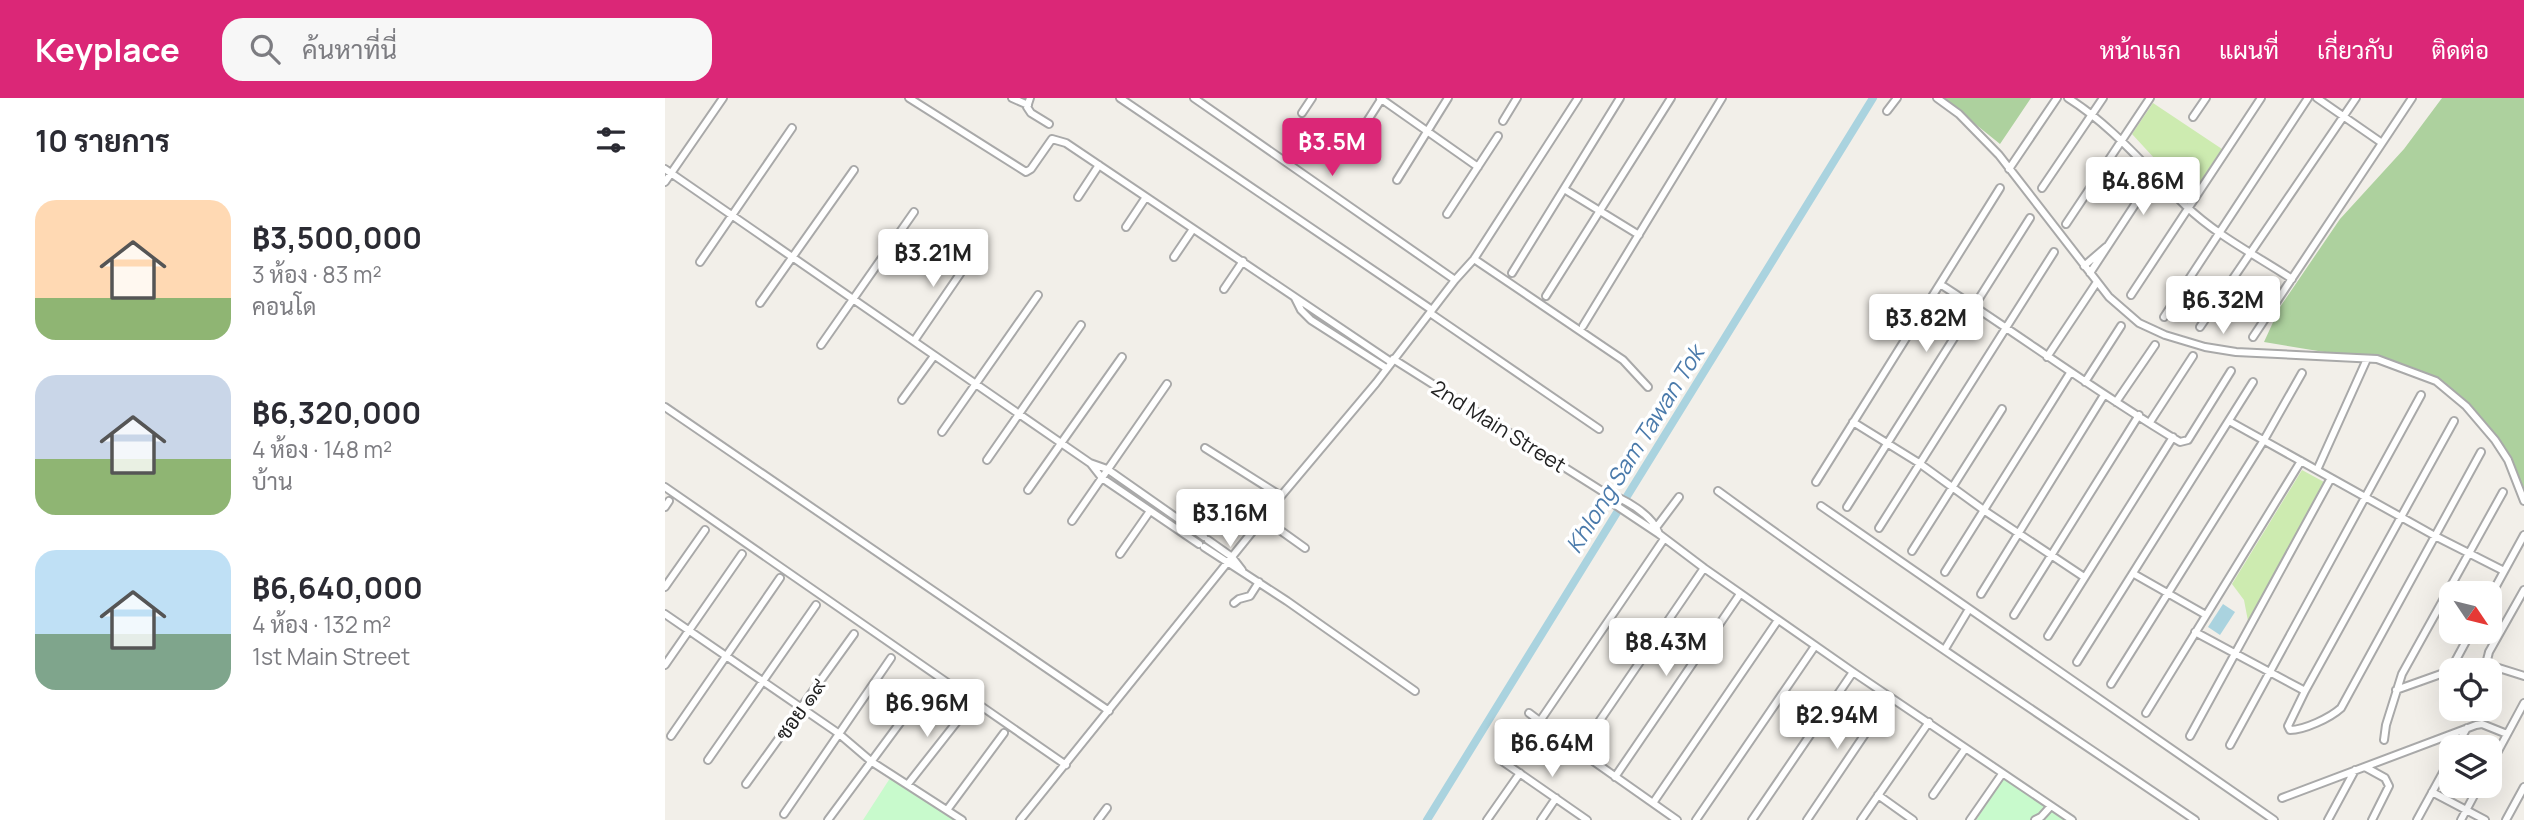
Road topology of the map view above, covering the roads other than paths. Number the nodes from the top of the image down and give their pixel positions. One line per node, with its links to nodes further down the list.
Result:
1 (723, 98): 44 (street)
2 (909, 98): 40 (street, 2nd Main Street)
3 (1012, 98): 26 (street)
4 (1120, 98): 87 (street)
5 (1194, 98): 77 (street)
6 (1311, 98): 28 (street)
7 (1381, 98): 35 (street); 39 (street)
8 (1448, 98): 35 (street)
9 (1517, 98): 32 (street)
10 (1578, 98): 70 (street)
11 (1620, 98): 50 (street)
12 (1671, 98): 54 (street)
13 (1722, 98): 63 (street)
14 (1897, 98): 27 (street)
15 (1937, 98): 42 (street)
16 (2057, 98): 42 (street)
17 (2068, 98): 29 (street)
18 (2103, 98): 29 (street)
19 (2150, 98): 37 (street)
20 (2206, 98): 31 (street)
21 (2261, 98): 53 (street)
22 (2308, 98): 62 (street)
23 (2317, 98): 30 (street)
24 (2356, 98): 30 (street)
25 (2412, 98): 38 (street)
26 (1029, 101): 33 (street)
27 (1887, 111)
28 (1302, 113)
29 (2092, 113): 37 (street); 49 (street)
30 (2343, 116): 38 (street); 67 (street)
31 (2193, 117)
32 (1503, 121)
33 (1049, 124)
34 (792, 128): 57 (street)
35 (1428, 132): 41 (street); 46 (street)
36 (1498, 136): 41 (street)
37 (2122, 140): 45 (street); 59 (street)
38 (2382, 143): 76 (street)
39 (1350, 148)
40 (1099, 165): 51 (street); 52 (street, 2nd Main Street)
41 (1478, 167): 56 (street)
42 (2009, 169): 73 (street)
43 (854, 170): 68 (street)
44 (668, 171): 47 (street); 57 (street)
45 (2155, 174): 53 (street); 64 (street)
46 (1397, 180)
47 (665, 182)
48 (2000, 188): 79 (street)
49 (2042, 188)
50 (1564, 189): 54 (street); 74 (street)
51 (1078, 197)
52 (1146, 197): 60 (street); 61 (street, 2nd Main Street)
53 (2187, 208): 62 (street); 82 (street)
54 (1600, 211): 63 (street); 83 (street)
55 (914, 212): 84 (street)
56 (1447, 214)
57 (733, 215): 68 (street); 72 (street)
58 (2030, 218): 86 (street)
59 (2066, 224)
60 (1126, 227)
61 (1193, 229): 69 (street); 71 (street, 2nd Main Street)
62 (2219, 231): 67 (street); 88 (street)
63 (1639, 235): 90 (street)
64 (2108, 246): 73 (street); 75 (street)
65 (975, 252): 95 (street)
66 (2054, 252): 92 (street)
67 (2251, 253): 76 (street); 93 (street)
68 (793, 257): 84 (street); 85 (street)
69 (1174, 257)
70 (1474, 259): 77 (street); 111 (street)
71 (1243, 261): 80 (street); 103 (street, 2nd Main Street)
72 (700, 262)
73 (2084, 265): 75 (street)
74 (1512, 273)
75 (2090, 273): 78 (street)
76 (2292, 279): 94 (street)
77 (1455, 280): 87 (street)
78 (2097, 282): 101 (street); 102 (street)
79 (1940, 284): 86 (street); 122 (street)
80 (1224, 289)
81 (1038, 295): 109 (street)
82 (2131, 295)
83 (1546, 296)
84 (853, 298): 95 (street); 96 (street)
85 (760, 303)
86 (1973, 305): 92 (street); 129 (street)
87 (1431, 312): 103 (street); 124 (street)
88 (2164, 317)
89 (1081, 325): 118 (street)
90 (1583, 326)
91 (2121, 326): 107 (street)
92 (2007, 327): 101 (street); 135 (street)
93 (2200, 327)
94 (2253, 337)
95 (914, 341): 98 (street)
96 (821, 345)
97 (2155, 345): 115 (street)
98 (934, 356): 109 (street); 114 (street)
99 (2193, 356): 123 (street)
100 (1122, 357): 128 (street)
101 (2047, 357): 105 (street)
102 (2367, 359): 137 (street); 150 (street)
103 (1390, 363): 146 (street, 2nd Main Street); 147 (street)
104 (2231, 371): 126 (street)
105 (2070, 373): 107 (street); 154 (street)
106 (2302, 373): 127 (street)
107 (2085, 382): 112 (street)
108 (2253, 382): 120 (street)
109 (975, 384): 118 (street); 125 (street)
110 (1167, 384): 136 (street)
111 (1648, 387)
112 (2104, 395): 115 (street); 161 (street)
113 (2421, 395): 149 (street)
114 (902, 400)
115 (2116, 402): 119 (street)
116 (665, 407): 216 (street)
117 (2002, 409): 142 (street)
118 (1019, 414): 128 (street); 132 (street)
119 (2139, 415): 123 (street); 169 (street)
120 (2229, 421): 127 (street); 174 (street)
121 (2454, 421): 155 (street)
122 (1853, 422): 129 (street); 140 (street)
123 (2150, 422): 126 (street)
124 (1599, 429)
125 (942, 432)
126 (2173, 437): 175 (street)
127 (2264, 440): 133 (street); 181 (street)
128 (1061, 443): 134 (street); 143 (street)
129 (1886, 443): 135 (street); 152 (street)
130 (1205, 448): 147 (street)
131 (2481, 452): 163 (street)
132 (987, 460)
133 (2301, 461): 137 (street); 189 (street)
134 (1090, 463): 136 (street); 138 (street)
135 (1919, 463): 142 (street); 158 (street)
136 (1108, 470): 138 (street); 170 (street)
137 (2317, 470): 139 (street)
138 (1102, 478): 153 (street); 157 (street)
139 (2331, 478): 149 (street); 197 (street)
140 (1816, 482)
141 (665, 487): 236 (street)
142 (1952, 488): 154 (street); 165 (street)
143 (1028, 490)
144 (1718, 491): 196 (street)
145 (2503, 492): 166 (street)
146 (1605, 493): 160 (street, 2nd Main Street); 160 (street, 2nd Main Street)
147 (1281, 496): 156 (street)
148 (1679, 497): 160 (street)
149 (2366, 498): 155 (street); 203 (street)
150 (2524, 500)
151 (1821, 506): 186 (street)
152 (1847, 507)
153 (1150, 511): 168 (street); 170 (street)
154 (1985, 512): 161 (street); 173 (street)
155 (2401, 517): 163 (street); 211 (street)
156 (1263, 518): 164 (street); 170 (street)
157 (1072, 521)
158 (1879, 528)
159 (705, 530): 179 (street)
160 (1658, 533): 171 (street, 2nd Main Street); 219 (street)
161 (2018, 533): 169 (street); 183 (street)
162 (2524, 534): 172 (street)
163 (2435, 536): 166 (street); 211 (street)
164 (1305, 548)
165 (1913, 551)
166 (2470, 553): 172 (street); 209 (street)
167 (742, 554): 191 (street)
168 (1120, 554)
169 (2052, 554): 175 (street); 188 (street)
170 (1230, 560): 178 (street); 216 (street)
171 (1704, 568): 182 (street, 2nd Main Street); 232 (street)
172 (2504, 570): 177 (street)
173 (1945, 572)
174 (2134, 574): 181 (street); 200 (street)
175 (2084, 577): 194 (street)
176 (780, 578): 198 (street)
177 (2498, 581)
178 (1259, 582): 184 (street); 210 (street)
179 (665, 587)
180 (2524, 590): 205 (street)
181 (2168, 593): 189 (street); 207 (street)
182 (1740, 594): 190 (street, 2nd Main Street); 241 (street)
183 (1981, 594)
184 (1234, 603)
185 (816, 605): 206 (street)
186 (1969, 609): 196 (street); 275 (street)
187 (665, 614): 191 (street)
188 (2014, 615)
189 (2206, 615): 192 (street)
190 (1778, 620): 195 (street, 2nd Main Street); 252 (street)
191 (689, 630): 198 (street); 201 (street)
192 (2195, 632): 197 (street); 218 (street)
193 (854, 634): 214 (street, ซอย ๑๙)
194 (2047, 636)
195 (1815, 646): 202 (street, 2nd Main Street); 266 (street)
196 (1945, 649): 274 (street)
197 (2236, 654): 203 (street); 227 (street)
198 (726, 656): 206 (street); 226 (street)
199 (891, 658): 222 (street)
200 (2077, 662)
201 (665, 665)
202 (1853, 672): 212 (street, 2nd Main Street); 267 (street)
203 (2270, 673): 211 (street); 230 (street)
204 (2439, 674): 209 (street)
205 (2524, 676)
206 (763, 681): 214 (street); 233 (street)
207 (2111, 684)
208 (928, 685): 235 (street)
209 (2396, 690): 228 (street)
210 (1415, 691)
211 (2305, 691)
212 (1890, 697): 220 (street, 2nd Main Street); 268 (street)
213 (2524, 703): 224 (street)
214 (801, 708): 222 (street); 244 (street, ซอย ๑๙)
215 (967, 709): 243 (street)
216 (1109, 710): 236 (street)
217 (1529, 713): 219 (street)
218 (2146, 713)
219 (1540, 721): 232 (street)
220 (1929, 722): 231 (street, 2nd Main Street); 247 (street)
221 (2467, 728): 224 (street); 225 (street); 237 (street)
222 (838, 733): 235 (street); 257 (street)
223 (1004, 733): 255 (street)
224 (2507, 734): 229 (street)
225 (2463, 735)
226 (671, 736)
227 (2190, 736)
228 (2384, 740)
229 (2502, 743)
230 (2230, 745)
231 (1965, 749): 240 (street, 2nd Main Street); 248 (street)
232 (1579, 751): 241 (street)
233 (708, 760)
234 (1502, 761): 239 (street)
235 (872, 762): 243 (street); 258 (street)
236 (1066, 765): 260 (street)
237 (2365, 767): 238 (street); 277 (street)
238 (2355, 770): 250 (street); 276 (street)
239 (1520, 773): 249 (street); 262 (street)
240 (2002, 774): 253 (street, 2nd Main Street); 271 (street)
241 (1615, 778): 252 (street)
242 (2439, 781): 246 (street)
243 (908, 784): 255 (street)
244 (746, 785)
245 (2524, 787): 281 (street)
246 (2433, 792): 256 (street); 278 (street)
247 (1878, 795): 269 (street); 270 (street)
248 (1933, 795)
249 (1556, 798): 263 (street); 264 (street)
250 (2281, 798)
251 (2472, 798): 256 (street)
252 (1653, 803): 265 (street)
253 (2051, 806): 272 (street); 273 (street, 2nd Main Street)
254 (1107, 808): 261 (street)
255 (947, 810): 259 (street)
256 (2466, 810): 279 (street); 280 (street)
257 (783, 814)
258 (828, 820)
259 (962, 820)
260 (1020, 820)
261 (1098, 820)
262 (1487, 820)
263 (1541, 820)
264 (1587, 820)
265 (1677, 820)
266 (1696, 820)
267 (1752, 820)
268 (1807, 820)
269 (1861, 820)
270 (1913, 820)
271 (1970, 820)
272 (2035, 820)
273 (2072, 820)
274 (2195, 820)
275 (2274, 820)
276 (2328, 820)
277 (2372, 820)
278 (2417, 820)
279 (2461, 820)
280 (2486, 820)
281 (2506, 820)

